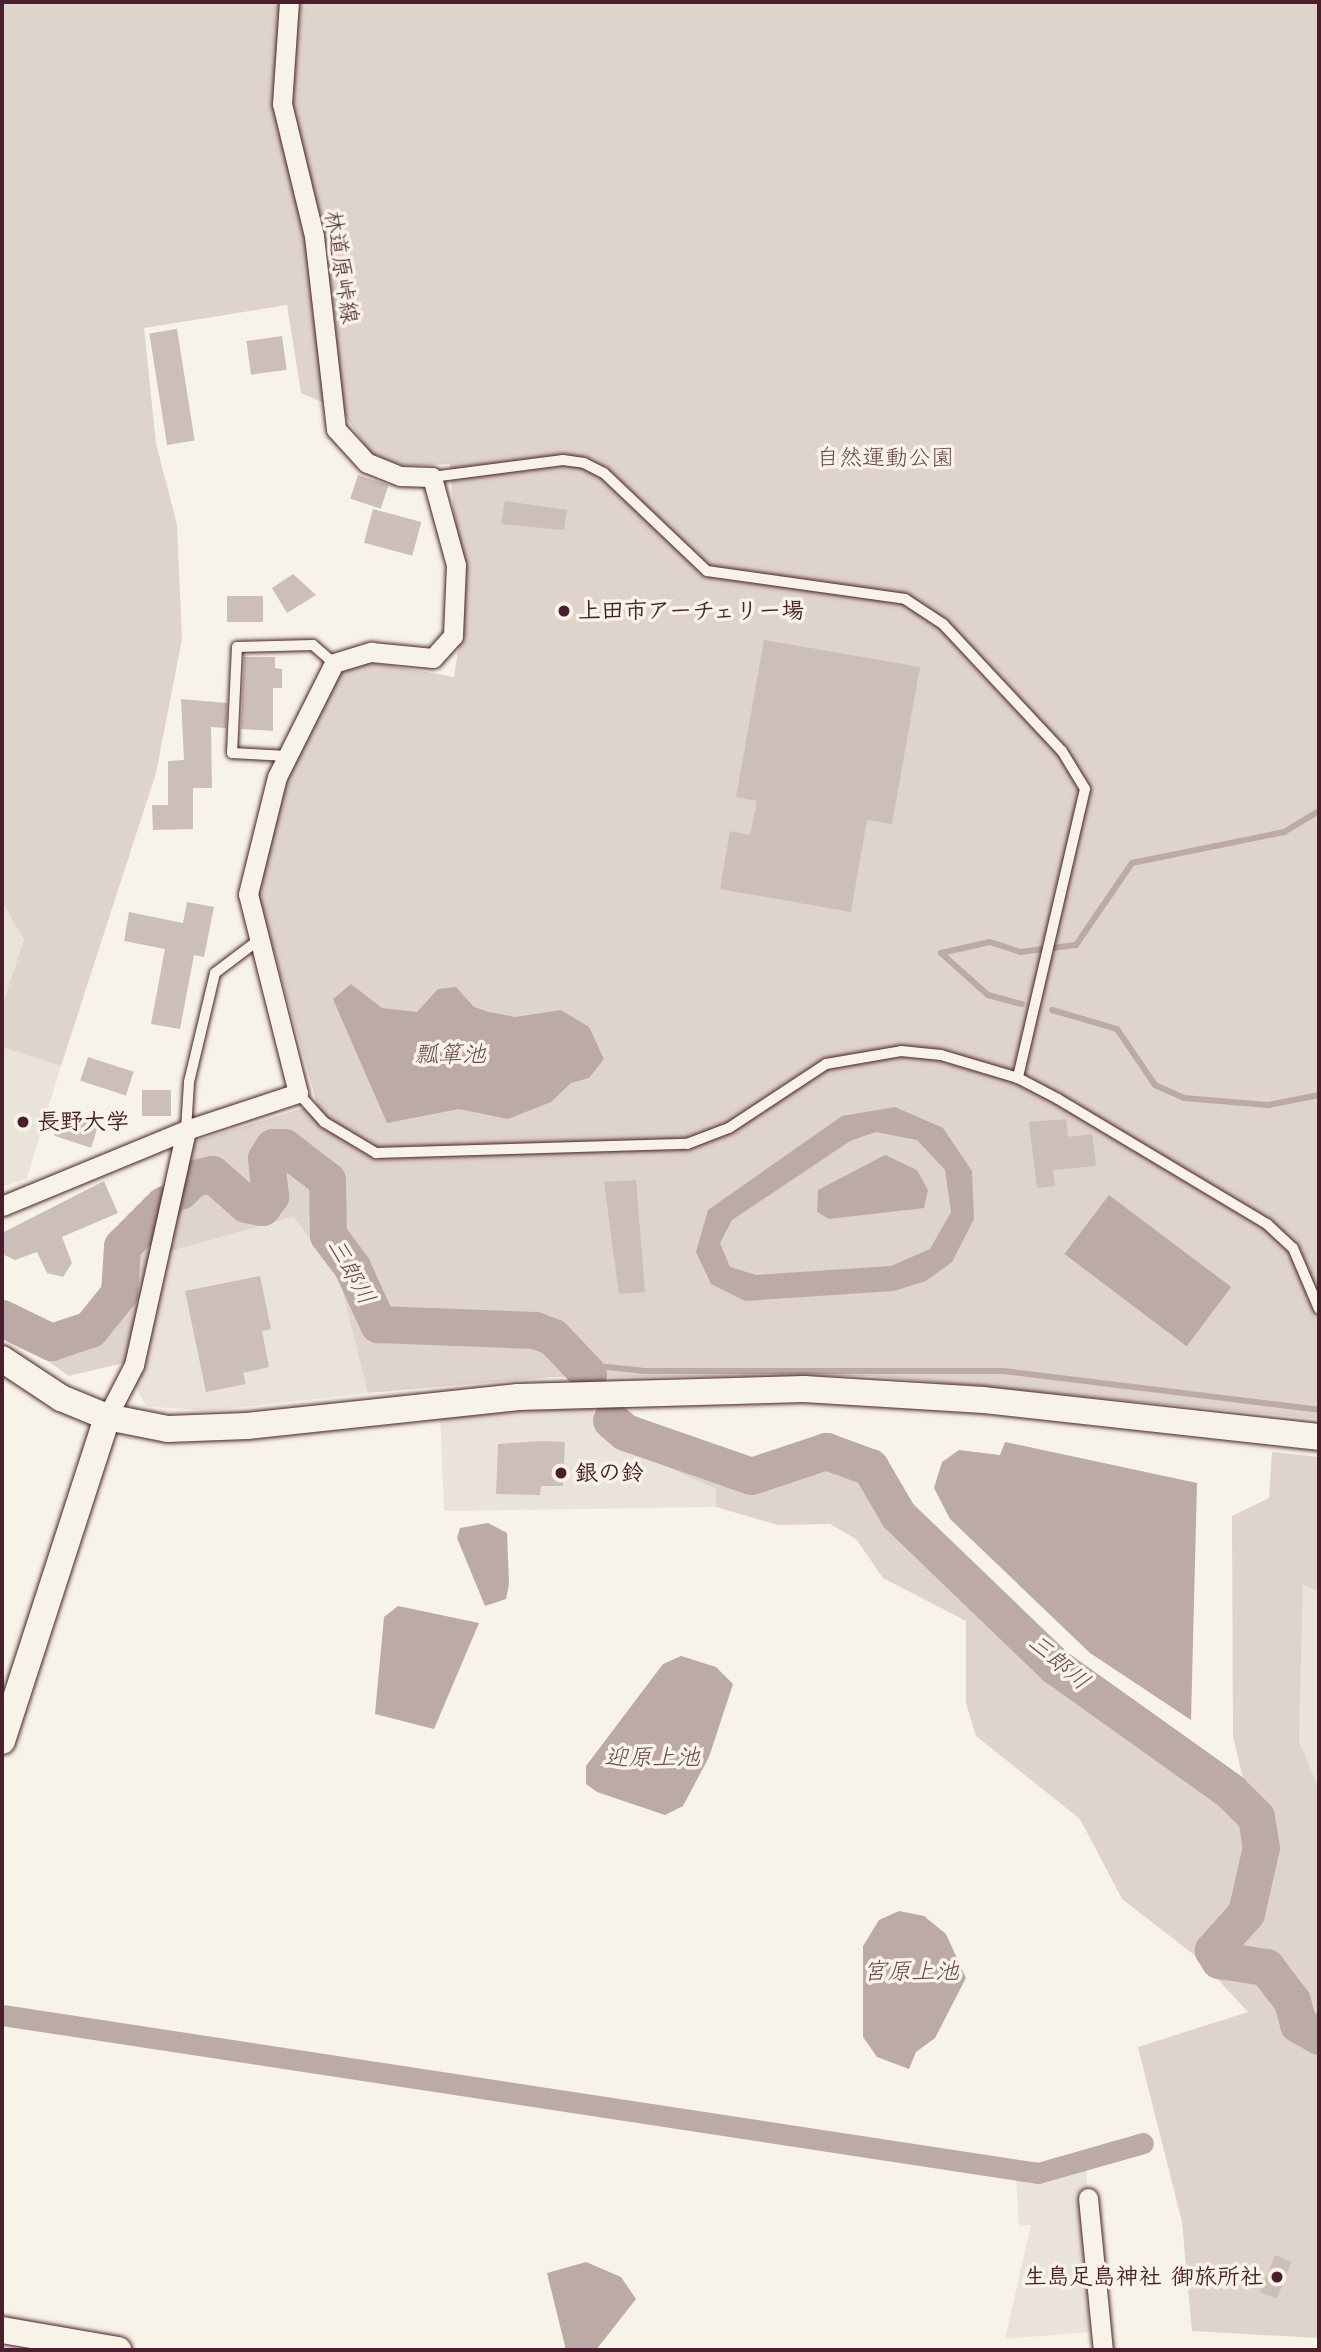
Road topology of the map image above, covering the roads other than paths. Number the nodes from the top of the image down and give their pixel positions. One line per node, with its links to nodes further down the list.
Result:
1 (289, 2): 2 (street, 林道原峠線)
2 (432, 477): 3 (street); 6 (lane)
3 (334, 663): 4 (street); 4 (lane)
4 (286, 756): 5 (street)
5 (256, 942): 7 (street); 8 (lane)
6 (1018, 1078): 7 (lane); 10 (lane)
7 (298, 1093): 8 (street)
8 (186, 1130): 9 (street); 12 (street)
9 (2, 1206)
10 (1319, 1309)
11 (2, 1359): 12 (street)
12 (107, 1417): 13 (street); 14 (street)
13 (1319, 1437)
14 (2, 1741)
15 (1088, 2198): 18 (street)
16 (2, 2330): 17 (street)
17 (118, 2350)
18 (1103, 2350)

